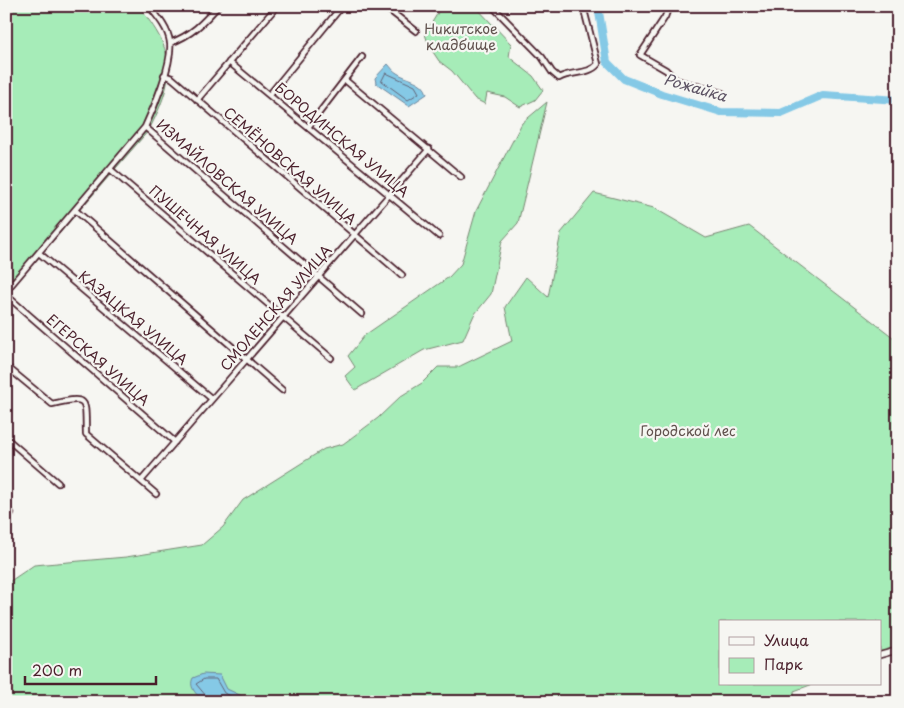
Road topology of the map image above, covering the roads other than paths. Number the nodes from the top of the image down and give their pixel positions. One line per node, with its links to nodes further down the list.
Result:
1 (149, 6): 10 (street)
2 (218, 6): 10 (street)
3 (277, 6): 12 (street)
4 (342, 6): 16 (street)
5 (384, 6): 9 (street)
6 (492, 6): 7 (street)
7 (583, 6)
8 (669, 6): 15 (street)
9 (416, 31)
10 (170, 43): 13 (street)
11 (362, 56): 14 (street)
12 (229, 62): 16 (street, БОРОДИНСКАЯ УЛИЦА); 17 (street)
13 (164, 75): 17 (street, СЕМЁНОВСКАЯ УЛИЦА); 19 (street)
14 (344, 80): 18 (street); 20 (street)
15 (722, 93)
16 (270, 94): 18 (street, БОРОДИНСКАЯ УЛИЦА)
17 (196, 100): 25 (street, СЕМЁНОВСКАЯ УЛИЦА)
18 (308, 126): 23 (street, БОРОДИНСКАЯ УЛИЦА)
19 (145, 127): 21 (street); 29 (street, ИЗМАЙЛОВСКАЯ УЛИЦА)
20 (429, 149): 22 (street); 23 (street, СМОЛЕНСКАЯ УЛИЦА)
21 (110, 169): 24 (street); 33 (street, ПУШЕЧНАЯ УЛИЦА)
22 (461, 176)
23 (390, 194): 25 (street, СМОЛЕНСКАЯ УЛИЦА); 26 (street, БОРОДИНСКАЯ УЛИЦА)
24 (75, 210): 27 (street); 35 (street)
25 (354, 236): 28 (street, СЕМЁНОВСКАЯ УЛИЦА); 29 (street, СМОЛЕНСКАЯ УЛИЦА)
26 (439, 236)
27 (39, 253): 30 (street); 38 (street, КАЗАЦКАЯ УЛИЦА)
28 (402, 275)
29 (319, 276): 32 (street, ИЗМАЙЛОВСКАЯ УЛИЦА); 33 (street, СМОЛЕНСКАЯ УЛИЦА)
30 (6, 290)
31 (6, 295): 40 (street, ЕГЕРСКАЯ УЛИЦА)
32 (362, 314)
33 (283, 317): 34 (street, ПУШЕЧНАЯ УЛИЦА); 35 (street, СМОЛЕНСКАЯ УЛИЦА)
34 (331, 358)
35 (247, 359): 37 (street); 38 (street, СМОЛЕНСКАЯ УЛИЦА)
36 (6, 366): 41 (street)
37 (282, 390)
38 (212, 399): 40 (street, СМОЛЕНСКАЯ УЛИЦА)
39 (6, 438): 42 (street)
40 (175, 442): 41 (street, СМОЛЕНСКАЯ УЛИЦА)
41 (141, 481): 43 (street)
42 (58, 483)
43 (156, 494)
44 (6, 509): 45 (street)
45 (11, 513)
46 (898, 650): 47 (street)
47 (882, 655)

